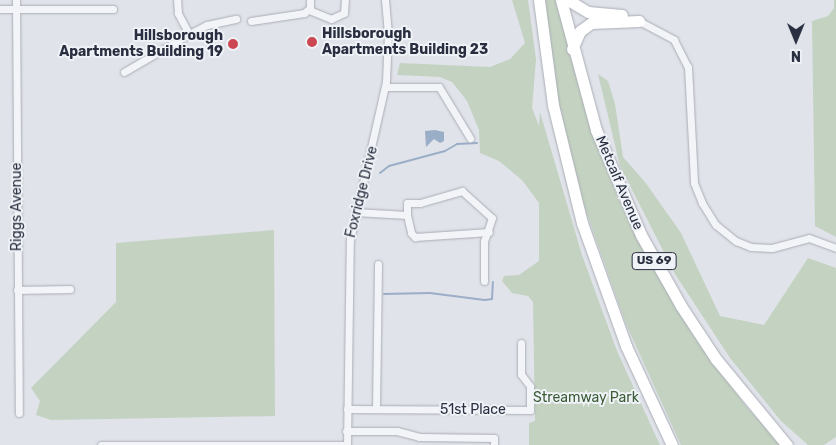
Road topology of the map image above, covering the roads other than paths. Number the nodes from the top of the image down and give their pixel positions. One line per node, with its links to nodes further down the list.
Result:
1 (16, 0): 10 (street, Riggs Avenue)
2 (177, 0): 16 (street)
3 (310, 0): 12 (street)
4 (345, 0): 12 (street)
5 (385, 0): 19 (street, Foxridge Drive)
6 (539, 0): 40 (highway)
7 (561, 0): 17 (highway, Metcalf Avenue / US 69)
8 (568, 0): 15 (highway)
9 (0, 9): 10 (street)
10 (16, 9): 11 (street); 28 (street, Riggs Avenue)
11 (113, 9)
12 (309, 10): 14 (street)
13 (236, 18): 16 (street)
14 (251, 21)
15 (639, 21): 17 (highway); 24 (street)
16 (188, 34): 18 (street)
17 (572, 49): 41 (highway, Metcalf Avenue / US 69)
18 (124, 72)
19 (385, 87): 20 (street); 21 (street, Foxridge Drive)
20 (470, 138)
21 (355, 212): 22 (street); 30 (street, Foxridge Drive)
22 (407, 215): 23 (street); 23 (street)
23 (489, 232): 26 (street)
24 (836, 248)
25 (378, 264): 31 (street)
26 (484, 281)
27 (70, 289): 28 (street)
28 (17, 290): 32 (street, Riggs Avenue)
29 (522, 343): 31 (street, 51st Place)
30 (347, 409): 31 (street, 51st Place); 33 (street, Foxridge Drive)
31 (376, 409)
32 (19, 413)
33 (346, 431): 34 (street); 39 (street, Foxridge Drive)
34 (494, 441)
35 (101, 445): 36 (street)
36 (112, 445): 37 (street)
37 (129, 445): 38 (street)
38 (160, 445): 39 (street)
39 (347, 445)
40 (672, 445)
41 (787, 445)

